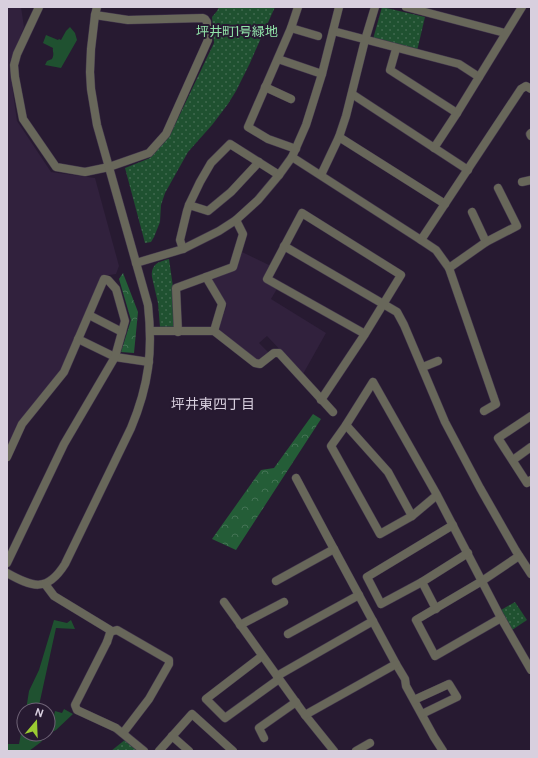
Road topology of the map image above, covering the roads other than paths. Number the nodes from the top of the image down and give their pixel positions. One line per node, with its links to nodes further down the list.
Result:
1 (39, 7): 28 (street)
2 (298, 7): 8 (street)
3 (338, 7): 9 (street)
4 (375, 7): 12 (street)
5 (406, 7): 10 (street)
6 (522, 7): 10 (street)
7 (96, 11): 28 (street); 28 (street)
8 (291, 28): 11 (street); 14 (street)
9 (332, 31): 12 (street); 15 (street)
10 (505, 33): 16 (street)
11 (318, 36)
12 (365, 40): 13 (street); 19 (street)
13 (396, 48): 16 (street); 21 (street)
14 (278, 59): 15 (street); 17 (street)
15 (322, 74): 26 (street)
16 (479, 77): 21 (street)
17 (265, 87): 20 (street); 26 (street)
18 (531, 89): 29 (street)
19 (352, 94): 24 (street); 25 (street)
20 (291, 99)
21 (457, 113): 25 (street)
22 (531, 133): 23 (street)
23 (531, 136)
24 (339, 137): 31 (street); 35 (street)
25 (434, 148): 29 (street)
26 (294, 153): 30 (street); 31 (street)
27 (259, 162): 30 (street); 36 (street); 36 (street)
28 (109, 167): 43 (street)
29 (468, 170): 35 (street)
30 (280, 175): 38 (street)
31 (321, 175): 39 (street)
32 (531, 180): 33 (street)
33 (522, 182)
34 (498, 188): 40 (street)
35 (445, 204): 39 (street)
36 (189, 205): 42 (street)
37 (472, 212): 40 (street)
38 (236, 220): 42 (street); 45 (street)
39 (421, 240): 44 (street)
40 (486, 242): 44 (street)
41 (284, 246): 46 (street); 46 (street); 52 (street)
42 (183, 249): 43 (street)
43 (136, 263): 48 (street)
44 (449, 268): 59 (street)
45 (206, 277): 50 (street); 51 (street)
46 (383, 303): 52 (street); 57 (street)
47 (88, 315): 49 (street); 49 (street); 53 (street)
48 (150, 331): 50 (street); 56 (street)
49 (122, 332): 54 (street)
50 (178, 332): 51 (street)
51 (214, 332): 58 (street)
52 (365, 334): 58 (street)
53 (78, 339): 54 (street); 64 (street)
54 (115, 357): 56 (street); 74 (street)
55 (438, 361): 57 (street)
56 (149, 362): 80 (street)
57 (422, 367): 73 (street)
58 (321, 400): 60 (street)
59 (484, 411)
60 (333, 412)
61 (531, 416): 65 (street)
62 (346, 425): 68 (street); 69 (street); 69 (street)
63 (531, 447): 65 (street)
64 (7, 457)
65 (512, 460): 67 (street)
66 (296, 478): 71 (street)
67 (531, 480)
68 (437, 495): 69 (street); 70 (street)
69 (412, 516)
70 (453, 525): 72 (street); 79 (street)
71 (334, 548): 77 (street); 81 (street)
72 (468, 553): 78 (street); 79 (street)
73 (519, 556): 76 (street); 78 (street)
74 (7, 563)
75 (7, 573): 80 (street)
76 (531, 574)
77 (276, 581)
78 (482, 581): 84 (street); 85 (street)
79 (422, 582): 84 (street)
80 (45, 584): 88 (street)
81 (359, 595): 86 (street); 89 (street)
82 (224, 602): 87 (street)
83 (284, 602): 87 (street)
84 (436, 609): 85 (street)
85 (501, 618): 92 (street)
86 (373, 621): 91 (street); 93 (street)
87 (240, 625): 90 (street)
88 (109, 630): 98 (street); 98 (street)
89 (288, 634)
90 (262, 656): 93 (street); 93 (street)
91 (396, 664): 94 (street); 97 (street)
92 (531, 670)
93 (278, 677): 95 (street)
94 (414, 700): 96 (street); 96 (street)
95 (296, 702): 97 (street); 100 (street)
96 (422, 714): 108 (street)
97 (305, 715): 106 (street)
98 (123, 733): 102 (street)
99 (172, 736): 103 (street); 104 (street); 105 (street)
100 (264, 738)
101 (370, 743): 107 (street)
102 (144, 751)
103 (159, 751)
104 (189, 751)
105 (233, 751)
106 (334, 751)
107 (356, 751)
108 (443, 751)

